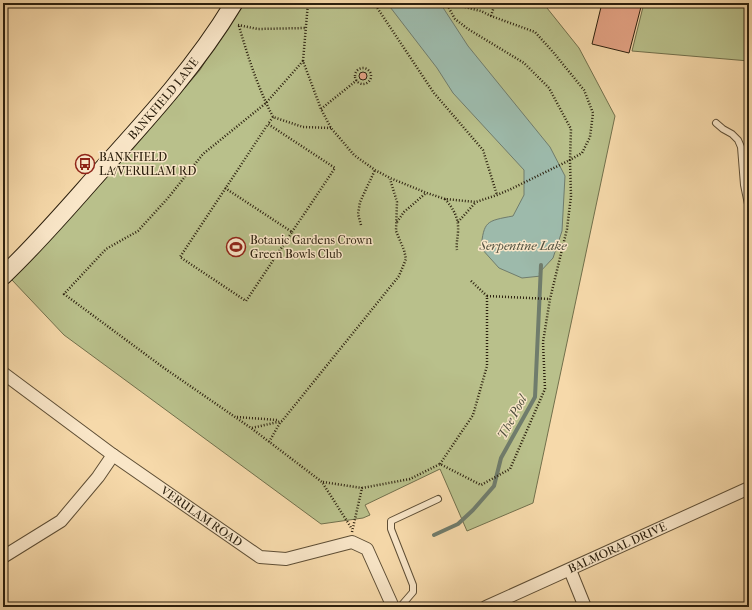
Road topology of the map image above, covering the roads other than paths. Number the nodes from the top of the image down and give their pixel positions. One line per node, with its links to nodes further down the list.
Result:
1 (234, 3): 4 (main road, BANKFIELD LANE)
2 (716, 122): 3 (lane)
3 (749, 209)
4 (3, 276)
5 (3, 373): 6 (street, VERULAM ROAD)
6 (113, 455): 9 (street); 11 (street, VERULAM ROAD)
7 (749, 488): 10 (street, BALMORAL DRIVE)
8 (438, 499): 12 (lane)
9 (3, 557)
10 (570, 570): 13 (street, BALMORAL DRIVE); 14 (street)
11 (393, 607)
12 (400, 607)
13 (486, 607)
14 (585, 607)

